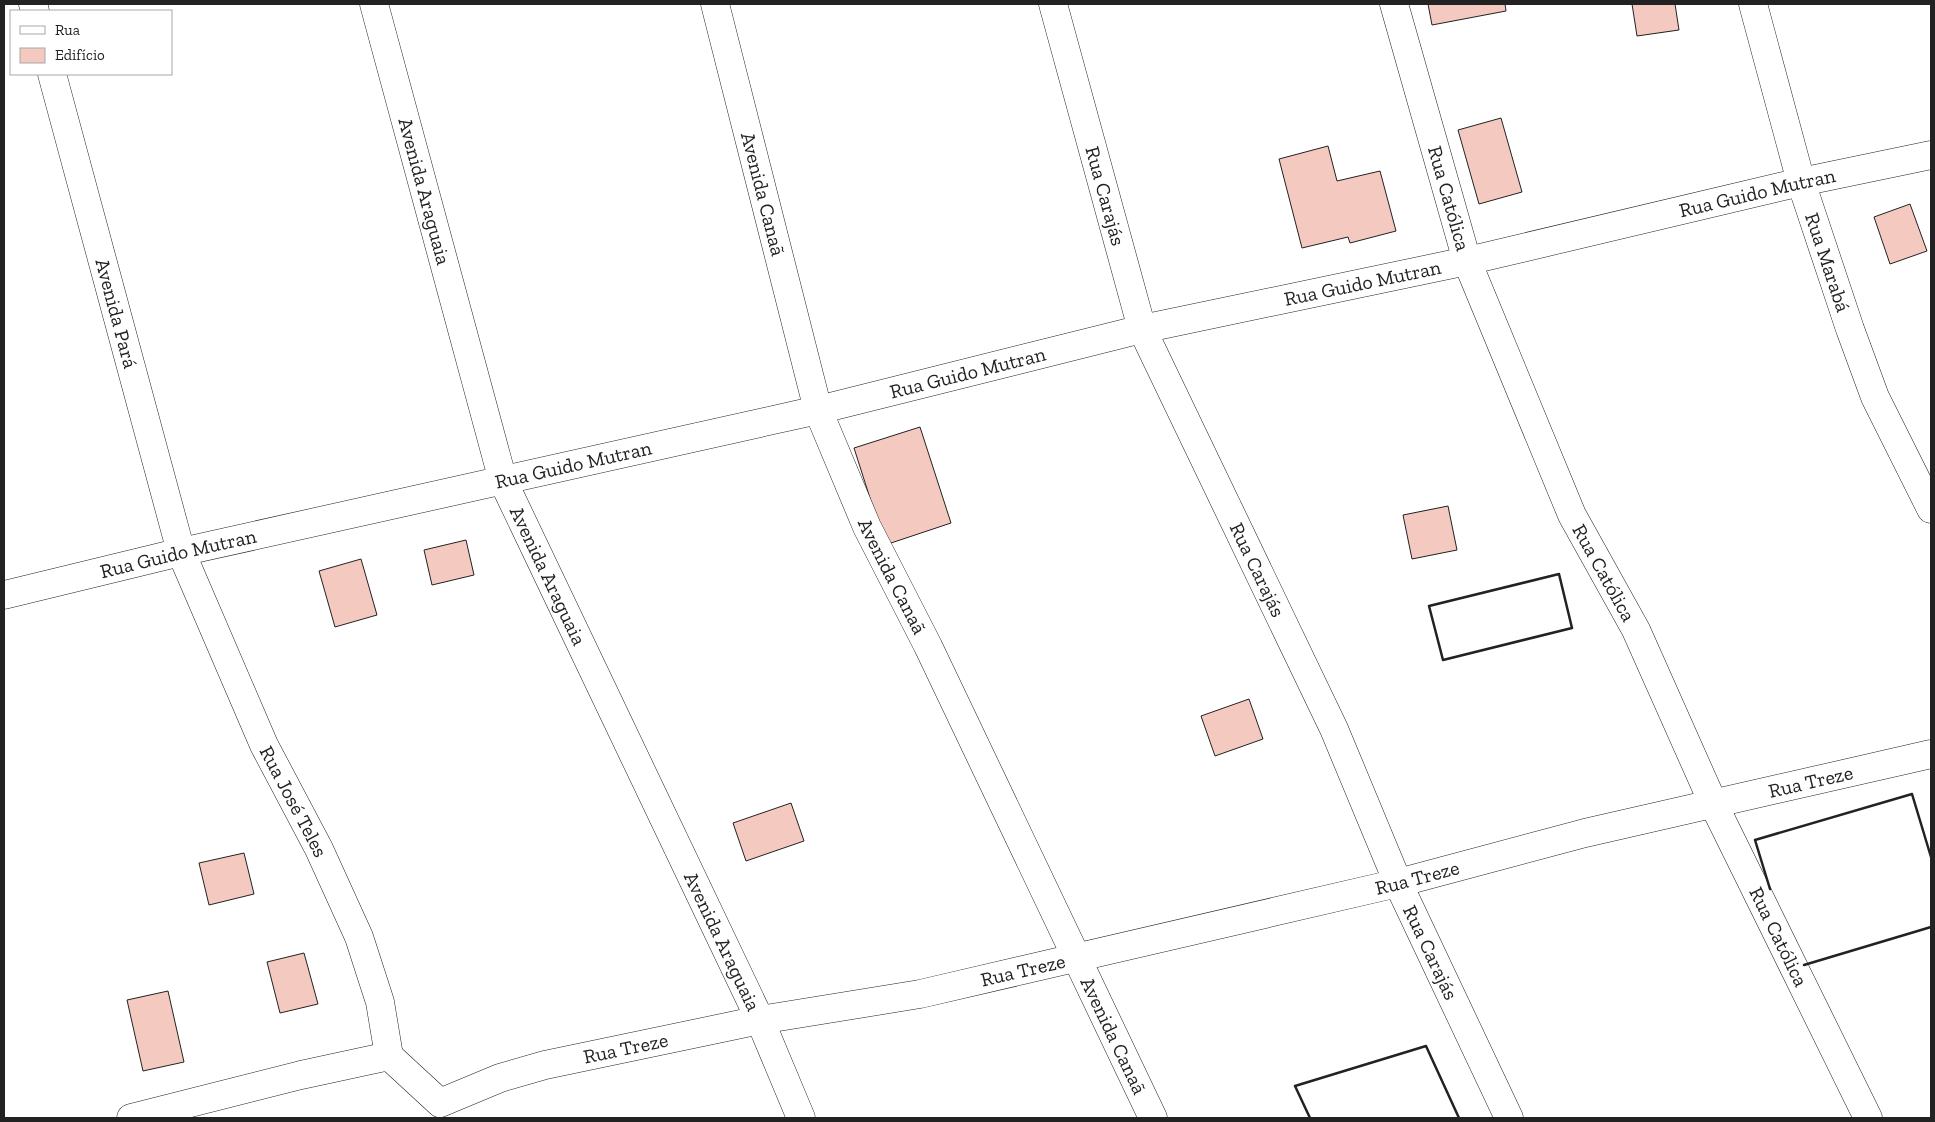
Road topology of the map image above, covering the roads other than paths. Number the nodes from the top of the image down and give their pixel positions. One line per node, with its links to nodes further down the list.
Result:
1 (374, 4): 12 (street, Avenida Araguaia)
2 (715, 4): 11 (street, Avenida Canaã)
3 (1053, 4): 10 (street, Rua Carajás)
4 (1394, 4): 9 (street, Rua Católica)
5 (1753, 4): 8 (street, Rua Marabá)
6 (52, 75): 14 (street, Avenida Pará)
7 (1931, 155): 8 (street, Rua Guido Mutran)
8 (1801, 182): 9 (street, Rua Guido Mutran); 13 (street, Rua Marabá)
9 (1468, 261): 10 (street, Rua Guido Mutran); 17 (street, Rua Católica)
10 (1142, 329): 11 (street, Rua Guido Mutran); 18 (street, Rua Carajás)
11 (818, 410): 12 (street, Rua Guido Mutran); 19 (street, Avenida Canaã)
12 (503, 481): 14 (street, Rua Guido Mutran); 20 (street, Avenida Araguaia)
13 (1931, 509)
14 (181, 552): 15 (street, Rua Guido Mutran); 21 (street, Rua José Teles)
15 (4, 595)
16 (1931, 754): 17 (street, Rua Treze)
17 (1713, 802): 18 (street, Rua Treze); 27 (street, Rua Católica)
18 (1398, 883): 19 (street, Rua Treze); 26 (street, Rua Carajás)
19 (1077, 958): 20 (street, Rua Treze); 25 (street, Avenida Canaã)
20 (760, 1020): 22 (street, Rua Treze); 24 (street, Avenida Araguaia)
21 (389, 1056): 22 (street, Rua Treze); 23 (street)
22 (443, 1111)
23 (131, 1118)
24 (801, 1118)
25 (1153, 1118)
26 (1509, 1118)
27 (1868, 1118)

